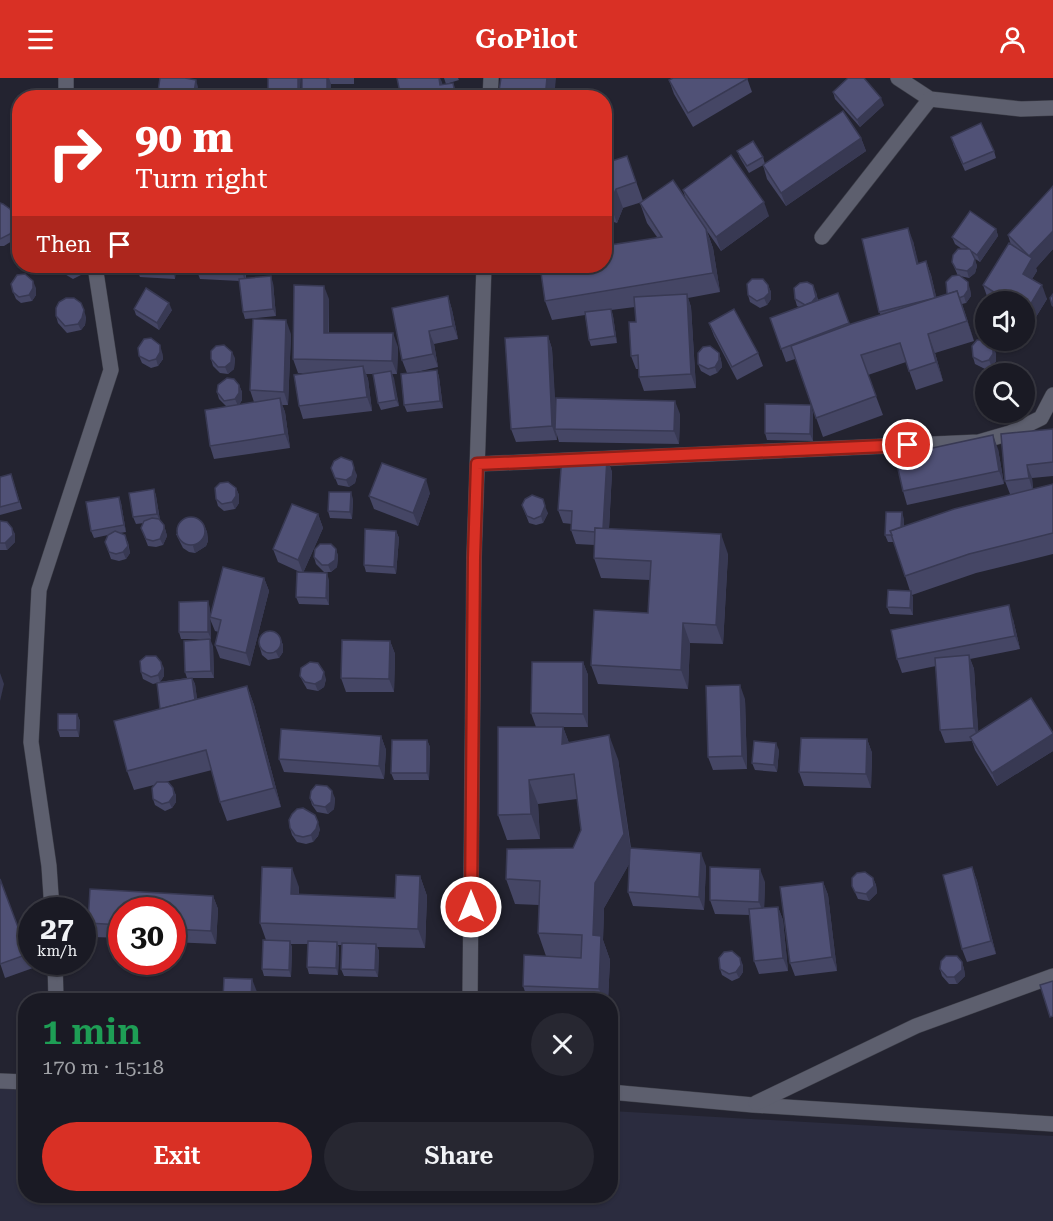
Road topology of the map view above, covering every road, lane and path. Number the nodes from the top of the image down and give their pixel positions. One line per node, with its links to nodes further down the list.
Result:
1 (898, 78): 2 (street)
2 (930, 99): 3 (street); 4 (street)
3 (1053, 108)
4 (822, 237)
5 (95, 273): 9 (street)
6 (484, 273): 8 (street)
7 (1053, 395): 8 (street)
8 (477, 464): 13 (street)
9 (51, 897)
10 (55, 975): 12 (street)
11 (1053, 976): 17 (street)
12 (56, 993)
13 (471, 993)
14 (0, 1081): 15 (street)
15 (18, 1082)
16 (618, 1093): 17 (street)
17 (753, 1105): 18 (street)
18 (1053, 1124)

